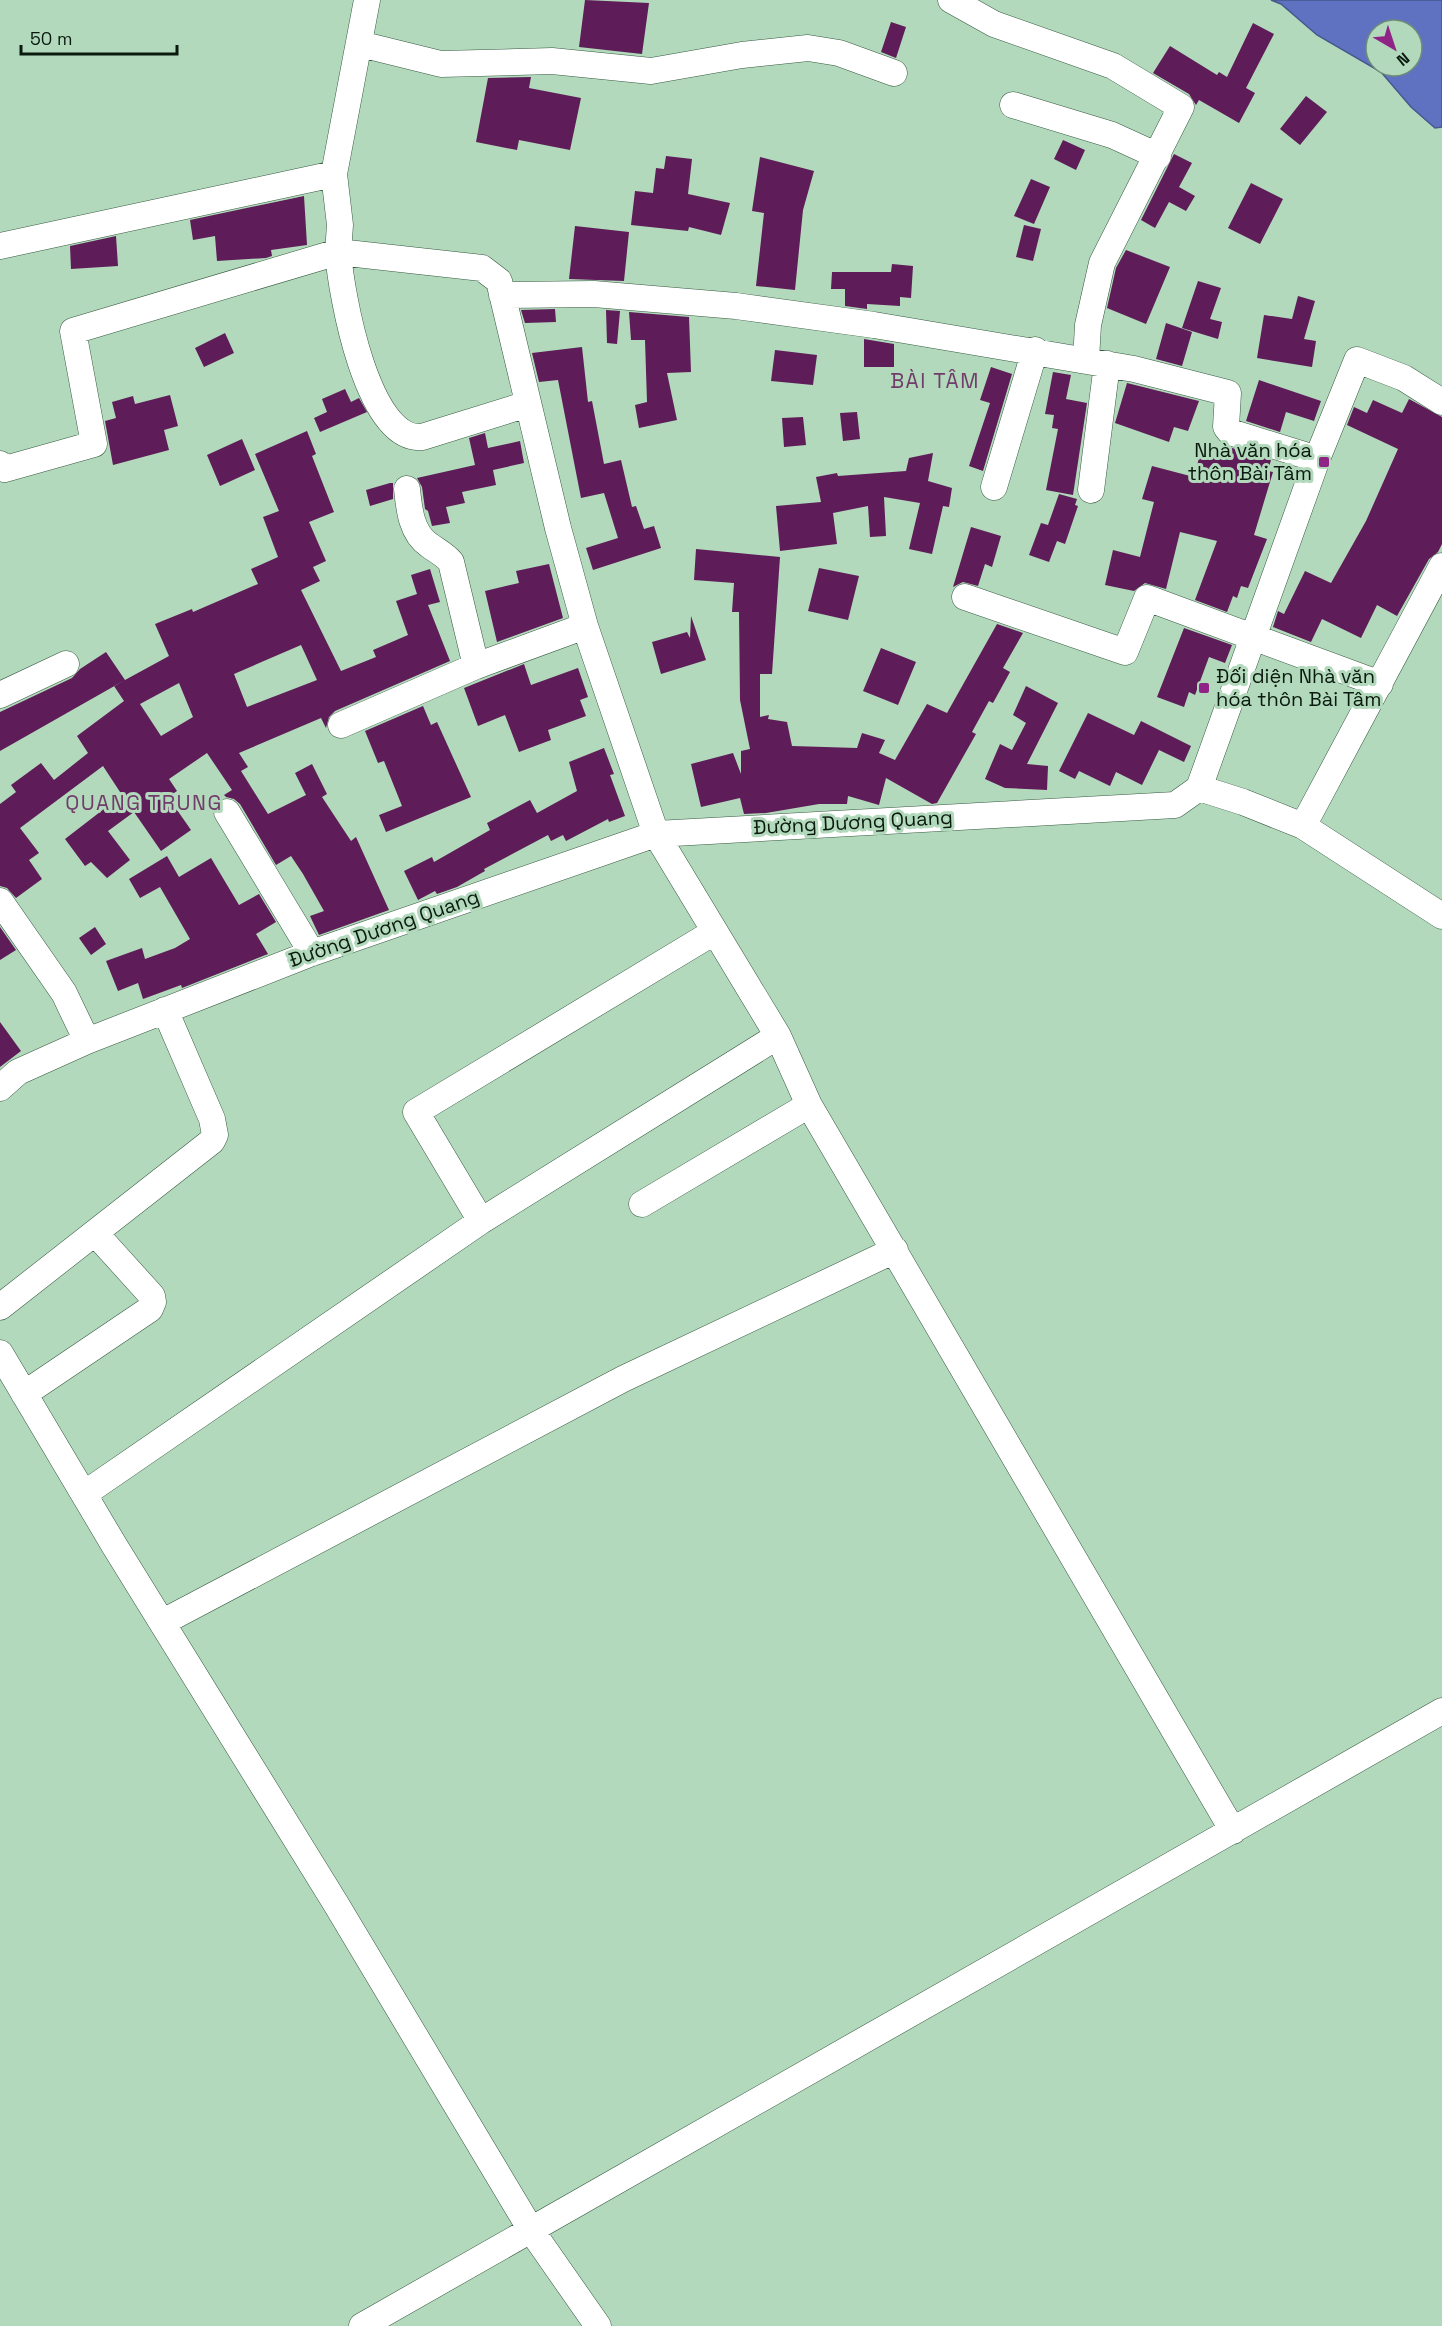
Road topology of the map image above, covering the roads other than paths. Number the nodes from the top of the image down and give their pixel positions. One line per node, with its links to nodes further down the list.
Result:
1 (367, 0): 3 (street)
2 (951, 0): 6 (street)
3 (360, 44): 4 (street); 7 (street)
4 (894, 73)
5 (1013, 105): 6 (street)
6 (1158, 156): 12 (street)
7 (334, 174): 8 (street); 9 (street)
8 (0, 246)
9 (338, 252): 10 (street); 14 (street); 16 (street)
10 (502, 295): 11 (street); 14 (street)
11 (1035, 350): 12 (street); 17 (street)
12 (1096, 362): 15 (street); 19 (street)
13 (1442, 402): 15 (street)
14 (528, 404): 22 (street)
15 (1317, 459): 23 (street)
16 (0, 464)
17 (994, 487)
18 (407, 489): 25 (street)
19 (1091, 490)
20 (1442, 566): 26 (street)
21 (965, 597): 23 (street)
22 (585, 626): 25 (street); 32 (street)
23 (1253, 637): 26 (street); 29 (street)
24 (66, 664): 27 (street)
25 (476, 666): 28 (street)
26 (1380, 684): 31 (street)
27 (0, 694)
28 (341, 725)
29 (1199, 788): 31 (street); 32 (street, Đường Dương Quang)
30 (227, 812): 36 (street)
31 (1303, 826): 34 (street)
32 (656, 834): 35 (street); 36 (street, Đường Dương Quang)
33 (0, 901): 39 (street)
34 (1442, 916)
35 (714, 932): 38 (street); 43 (street)
36 (312, 952): 37 (street, Đường Dương Quang)
37 (165, 1010): 39 (street, Đường Dương Quang); 44 (street)
38 (778, 1036): 41 (street); 43 (street)
39 (87, 1041): 40 (street, Đường Dương Quang)
40 (0, 1089)
41 (809, 1105): 42 (street); 45 (street)
42 (642, 1204)
43 (481, 1221): 49 (street)
44 (94, 1233): 46 (street); 48 (street)
45 (895, 1250): 50 (street); 52 (street)
46 (0, 1307)
47 (0, 1353): 48 (street)
48 (24, 1394): 49 (street)
49 (84, 1494): 50 (street)
50 (163, 1622): 53 (street)
51 (1442, 1711): 52 (street)
52 (1233, 1831): 53 (street)
53 (531, 2230): 54 (street); 55 (street)
54 (363, 2326)
55 (598, 2326)

